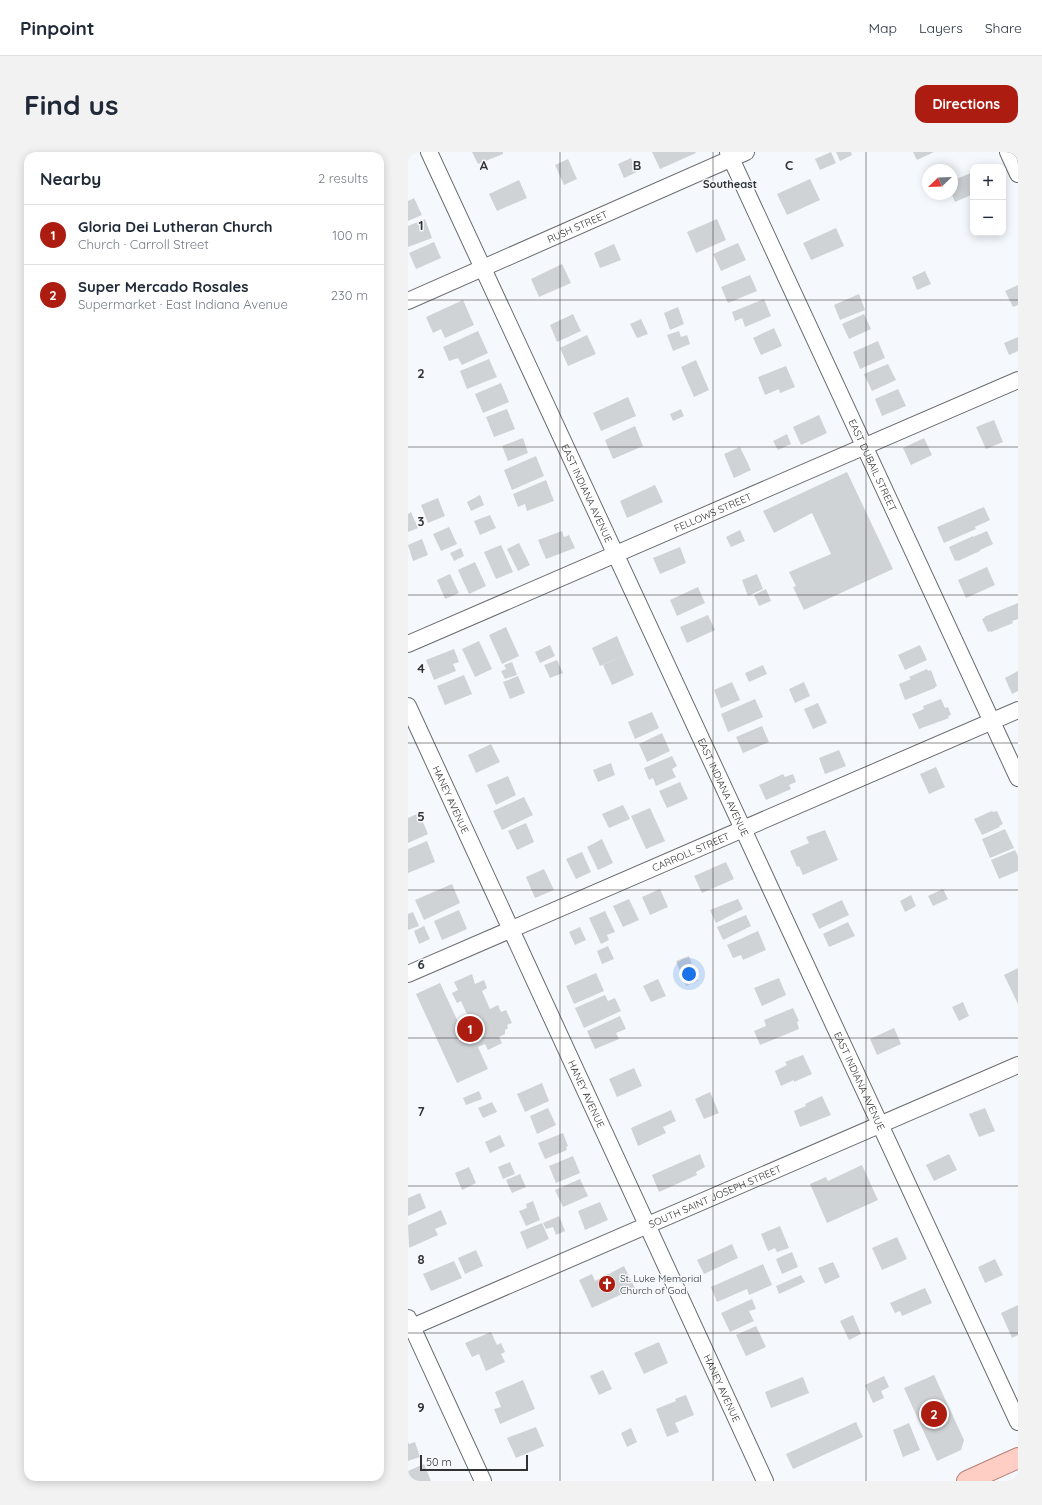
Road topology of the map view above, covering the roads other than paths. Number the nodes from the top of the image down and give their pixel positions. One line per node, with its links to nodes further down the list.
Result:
1 (429, 152): 6 (street, EAST INDIANA AVENUE)
2 (746, 152): 4 (street, RUSH STREET)
3 (1008, 152): 5 (street)
4 (730, 155): 6 (street, RUSH STREET); 9 (street, EAST DUBAIL STREET)
5 (1018, 174)
6 (483, 267): 7 (street, RUSH STREET); 10 (street, EAST INDIANA AVENUE)
7 (408, 301)
8 (1018, 380): 9 (street, FELLOWS STREET)
9 (865, 447): 10 (street, FELLOWS STREET); 14 (street, EAST DUBAIL STREET)
10 (616, 554): 11 (street, FELLOWS STREET); 16 (street, EAST INDIANA AVENUE)
11 (408, 644)
12 (408, 706): 17 (street, HANEY AVENUE)
13 (1018, 710): 14 (street, CARROLL STREET)
14 (992, 722): 15 (street, EAST DUBAIL STREET); 16 (street, CARROLL STREET)
15 (1018, 778)
16 (744, 829): 17 (street, CARROLL STREET); 20 (street, EAST INDIANA AVENUE)
17 (511, 929): 18 (street, CARROLL STREET); 21 (street, HANEY AVENUE)
18 (408, 974)
19 (1018, 1065): 20 (street, SOUTH SAINT JOSEPH STREET)
20 (880, 1125): 21 (street, SOUTH SAINT JOSEPH STREET); 23 (street, EAST INDIANA AVENUE)
21 (647, 1226): 22 (street, SOUTH SAINT JOSEPH STREET); 26 (street, HANEY AVENUE)
22 (410, 1323): 25 (street)
23 (1018, 1422)
24 (1018, 1458): 27 (main road)
25 (483, 1481)
26 (765, 1481)
27 (967, 1481)

